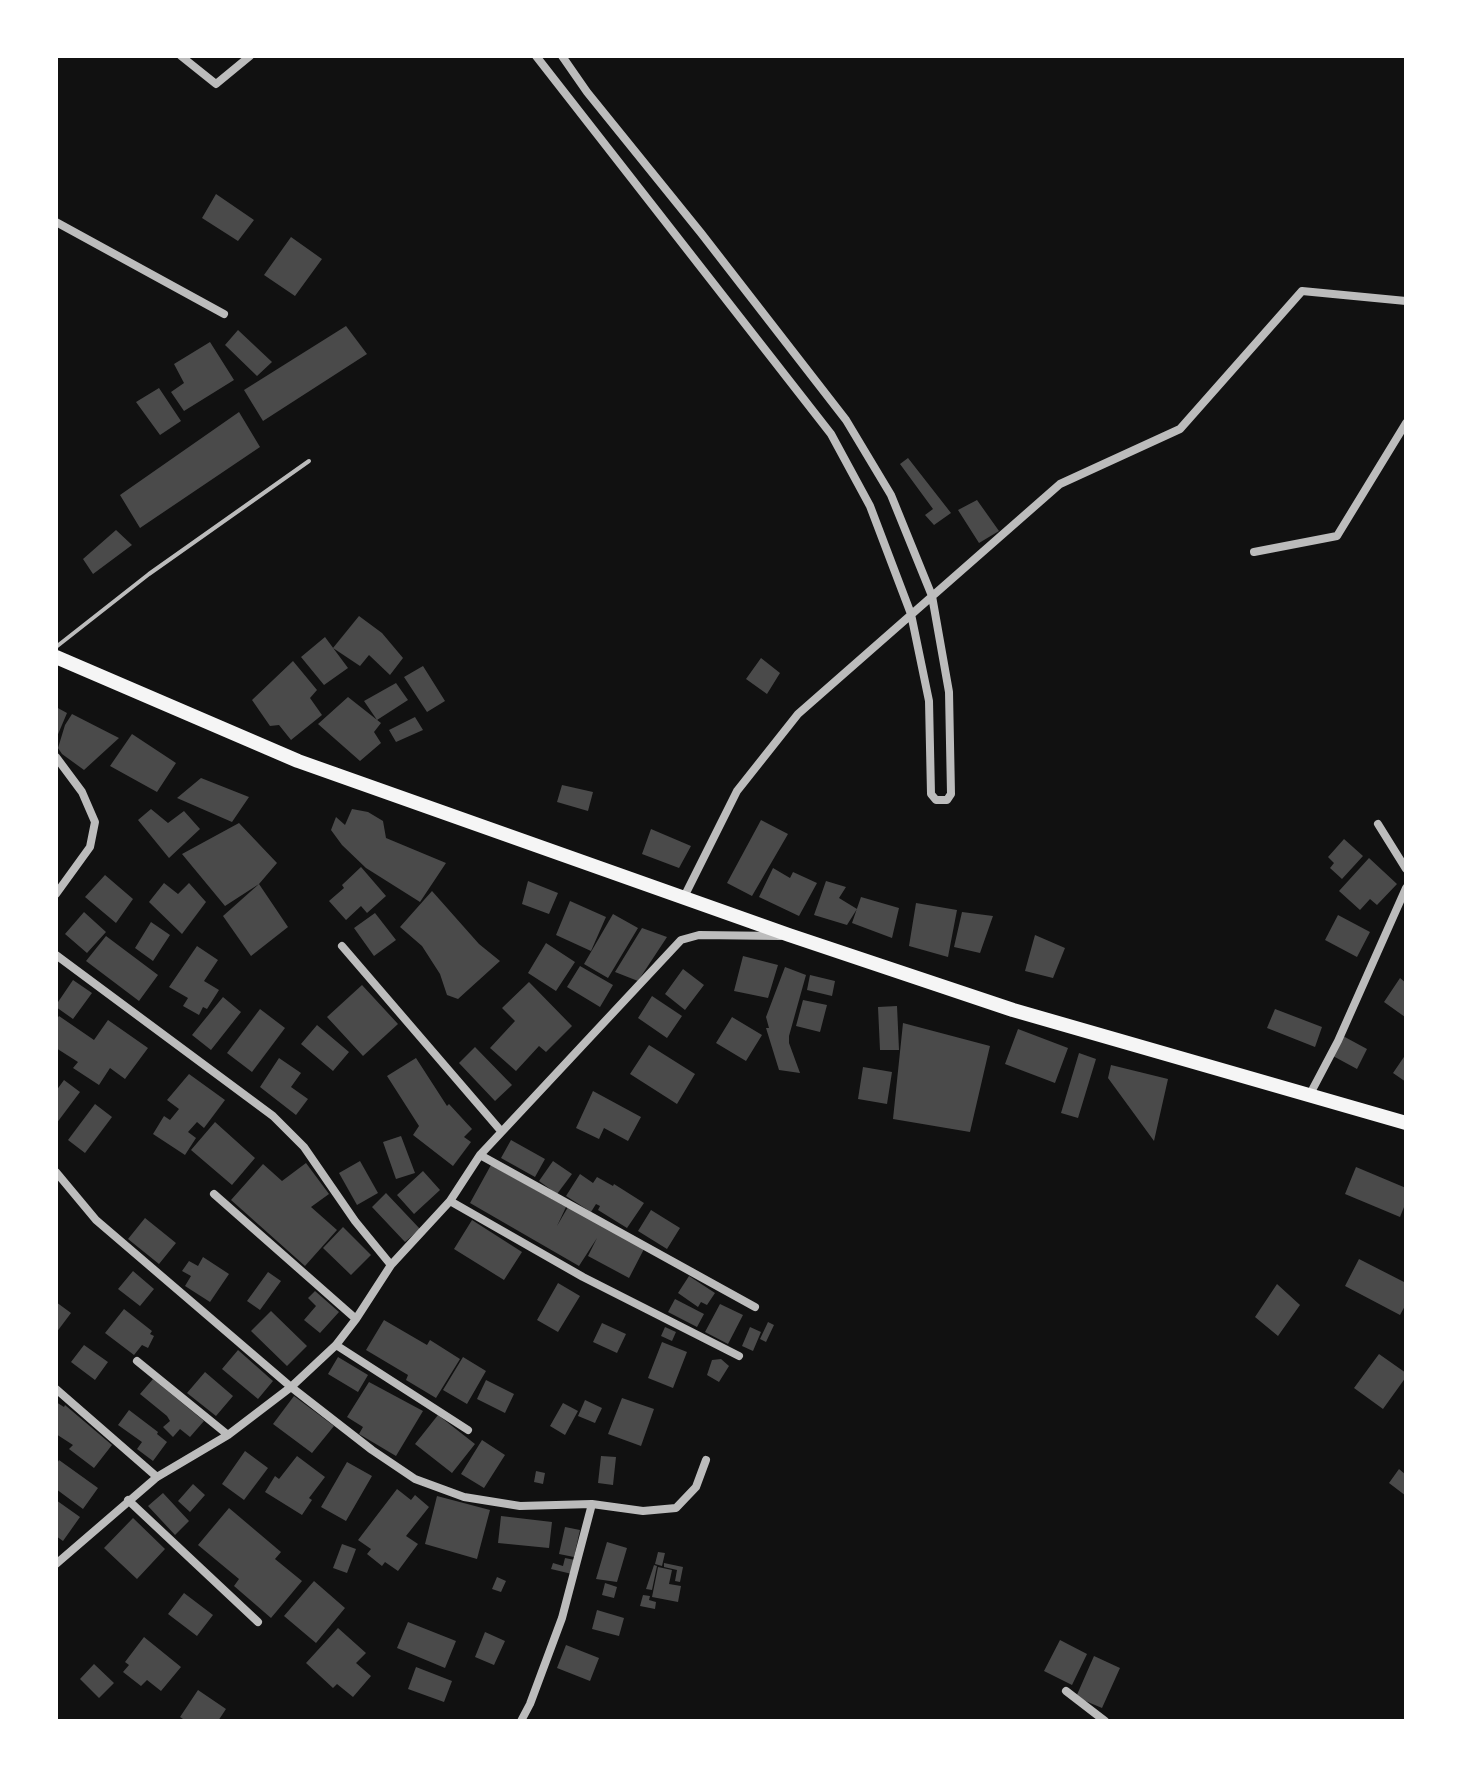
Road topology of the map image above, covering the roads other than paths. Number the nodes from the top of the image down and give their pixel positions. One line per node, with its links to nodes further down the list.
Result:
1 (181, 56): 2 (street)
2 (250, 56)
3 (536, 56): 12 (street)
4 (562, 56): 11 (street)
5 (56, 222): 7 (street)
6 (1406, 301): 11 (street)
7 (224, 314)
8 (1406, 423): 10 (street)
9 (309, 461): 13 (lane)
10 (1254, 552)
11 (932, 596): 12 (street); 12 (street)
12 (911, 614): 20 (street)
13 (56, 647)
14 (56, 657): 20 (highway)
15 (56, 757): 19 (street)
16 (1378, 824): 17 (street)
17 (1406, 869)
18 (1406, 888): 24 (street)
19 (56, 894)
20 (684, 897): 21 (highway)
21 (789, 935): 24 (highway); 26 (street)
22 (342, 946): 26 (street)
23 (56, 955): 31 (street)
24 (1309, 1097): 25 (highway)
25 (1406, 1123)
26 (501, 1131): 27 (street)
27 (480, 1155): 30 (street); 32 (street)
28 (56, 1172): 37 (street)
29 (214, 1194): 33 (street)
30 (450, 1201): 31 (street); 35 (street)
31 (391, 1265): 33 (street)
32 (755, 1307)
33 (356, 1319): 34 (street)
34 (336, 1345): 37 (street); 39 (street)
35 (739, 1356)
36 (137, 1361): 40 (street)
37 (291, 1387): 40 (street); 44 (street)
38 (56, 1389): 42 (street)
39 (468, 1430)
40 (228, 1435): 42 (street)
41 (706, 1460): 44 (street)
42 (157, 1477): 43 (street)
43 (128, 1500): 45 (street); 46 (street)
44 (592, 1504): 48 (street)
45 (57, 1561)
46 (258, 1622)
47 (1066, 1691): 49 (street)
48 (521, 1721)
49 (1105, 1721)

